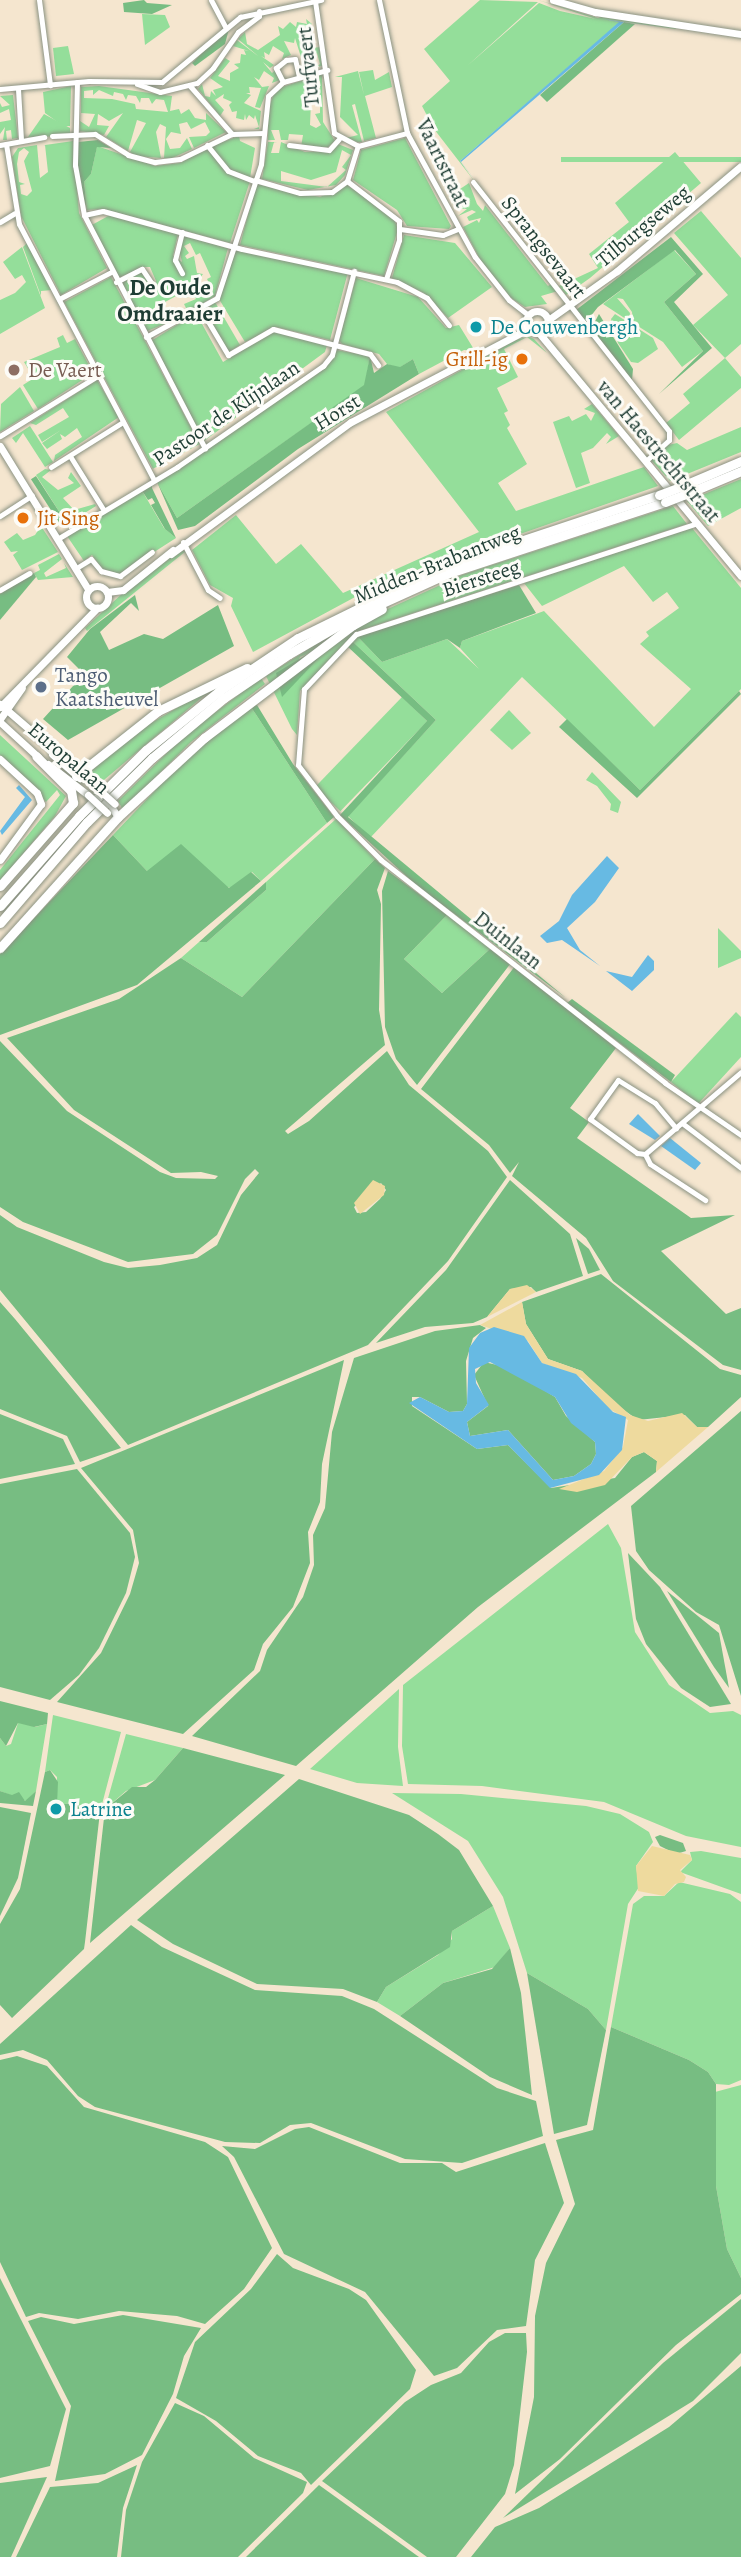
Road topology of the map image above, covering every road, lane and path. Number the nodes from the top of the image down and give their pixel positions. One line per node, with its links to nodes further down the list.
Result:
1 (39, 0): 17 (street)
2 (211, 0): 8 (street)
3 (379, 0): 10 (street, Vaartstraat)
4 (552, 0): 9 (street)
5 (317, 1): 6 (street); 12 (street, Turfvaert)
6 (287, 3): 7 (street)
7 (259, 11): 8 (street); 18 (street)
8 (225, 26): 16 (street)
9 (741, 34)
10 (392, 58): 11 (street); 21 (street, Vaartstraat)
11 (401, 62)
12 (327, 70): 13 (street); 27 (street, Turfvaert)
13 (299, 76): 15 (street); 15 (street)
14 (77, 82): 16 (street); 17 (street); 25 (street)
15 (283, 82): 22 (street)
16 (137, 84): 18 (street)
17 (50, 85): 20 (street)
18 (191, 86): 23 (street)
19 (0, 89): 20 (street)
20 (18, 89): 28 (street)
21 (407, 132): 32 (street); 41 (street, Vaartstraat)
22 (264, 133): 23 (street); 34 (street)
23 (232, 134): 30 (street)
24 (52, 136): 25 (street)
25 (75, 136): 30 (street); 38 (street)
26 (44, 137): 28 (street)
27 (339, 138): 31 (street); 32 (street)
28 (21, 139): 29 (street)
29 (3, 144): 37 (street)
30 (207, 145): 34 (street)
31 (289, 145)
32 (358, 146): 35 (street)
33 (741, 166): 51 (street, Tilburgseweg)
34 (253, 180): 35 (street); 43 (street)
35 (346, 181): 40 (street)
36 (473, 182): 51 (street, Sprangsevaart)
37 (15, 213): 39 (street); 50 (street)
38 (83, 215): 42 (street); 45 (street)
39 (0, 222)
40 (400, 229): 41 (street); 47 (street)
41 (458, 229): 53 (street, Vaartstraat)
42 (182, 232): 43 (street); 46 (street)
43 (234, 247): 44 (street); 52 (street)
44 (354, 271): 47 (street); 59 (street, Pastoor de Klijnlaan)
45 (111, 272): 48 (street); 50 (street)
46 (182, 273)
47 (386, 279): 55 (street)
48 (116, 282): 49 (street); 58 (street)
49 (152, 284)
50 (59, 299): 61 (street)
51 (567, 305): 54 (street, Tilburgseweg); 68 (street, Sprangsevaart)
52 (200, 309): 58 (street); 59 (street)
53 (528, 315): 54 (street); 56 (street)
54 (546, 318): 57 (street)
55 (449, 325)
56 (527, 327): 57 (street); 81 (street, Horst)
57 (541, 332): 68 (street, van Haestrechtstraat)
58 (146, 337): 65 (street)
59 (335, 345): 60 (street); 65 (street, Pastoor de Klijnlaan)
60 (378, 365)
61 (99, 375): 62 (street); 63 (street)
62 (123, 422): 66 (street); 72 (street)
63 (0, 436)
64 (0, 446): 75 (street)
65 (205, 448): 72 (street, Pastoor de Klijnlaan)
66 (70, 456): 70 (street); 77 (street)
67 (741, 456): 73 (highway)
68 (646, 461): 79 (street, van Haestrechtstraat)
69 (741, 461): 73 (highway, Midden-Brabantweg)
70 (51, 467)
71 (741, 471): 74 (highway, Midden-Brabantweg)
72 (154, 480): 77 (street, Pastoor de Klijnlaan)
73 (694, 481): 74 (highway, Midden-Brabantweg)
74 (683, 491): 76 (highway, Midden-Brabantweg, bridge)
75 (32, 495): 78 (street); 80 (street)
76 (662, 498): 86 (highway, Midden-Brabantweg); 92 (highway, Midden-Brabantweg)
77 (103, 509): 80 (street, Pastoor de Klijnlaan)
78 (0, 516)
79 (695, 524): 85 (street, van Haestrechtstraat); 95 (street, Biersteeg)
80 (59, 538): 83 (street)
81 (184, 544): 89 (street, Horst); 90 (street)
82 (152, 552): 83 (street)
83 (78, 567): 87 (street)
84 (29, 573): 88 (street)
85 (741, 576)
86 (419, 586): 100 (highway); 104 (highway, Midden-Brabantweg)
87 (91, 588): 89 (street); 91 (street)
88 (0, 590)
89 (107, 595): 91 (street, Horst)
90 (220, 598)
91 (93, 607): 93 (street)
92 (255, 665): 98 (highway); 103 (highway, Midden-Brabantweg)
93 (2, 707): 94 (street); 98 (street, Europalaan)
94 (0, 720): 96 (street, Europalaan)
95 (299, 738): 107 (street, Duinlaan)
96 (36, 756): 99 (street, Europalaan); 102 (highway)
97 (0, 759): 101 (street)
98 (79, 775): 99 (street, Europalaan)
99 (92, 790): 100 (street, Europalaan, bridge)
100 (118, 817): 105 (highway)
101 (0, 860)
102 (0, 886)
103 (0, 906)
104 (0, 923)
105 (0, 947)
106 (741, 1072): 107 (street)
107 (700, 1108): 108 (street); 110 (street, Duinlaan)
108 (682, 1123): 109 (street); 112 (street)
109 (676, 1128): 111 (street); 111 (street)
110 (741, 1135)
111 (645, 1154): 113 (street)
112 (741, 1168)
113 (705, 1200)

